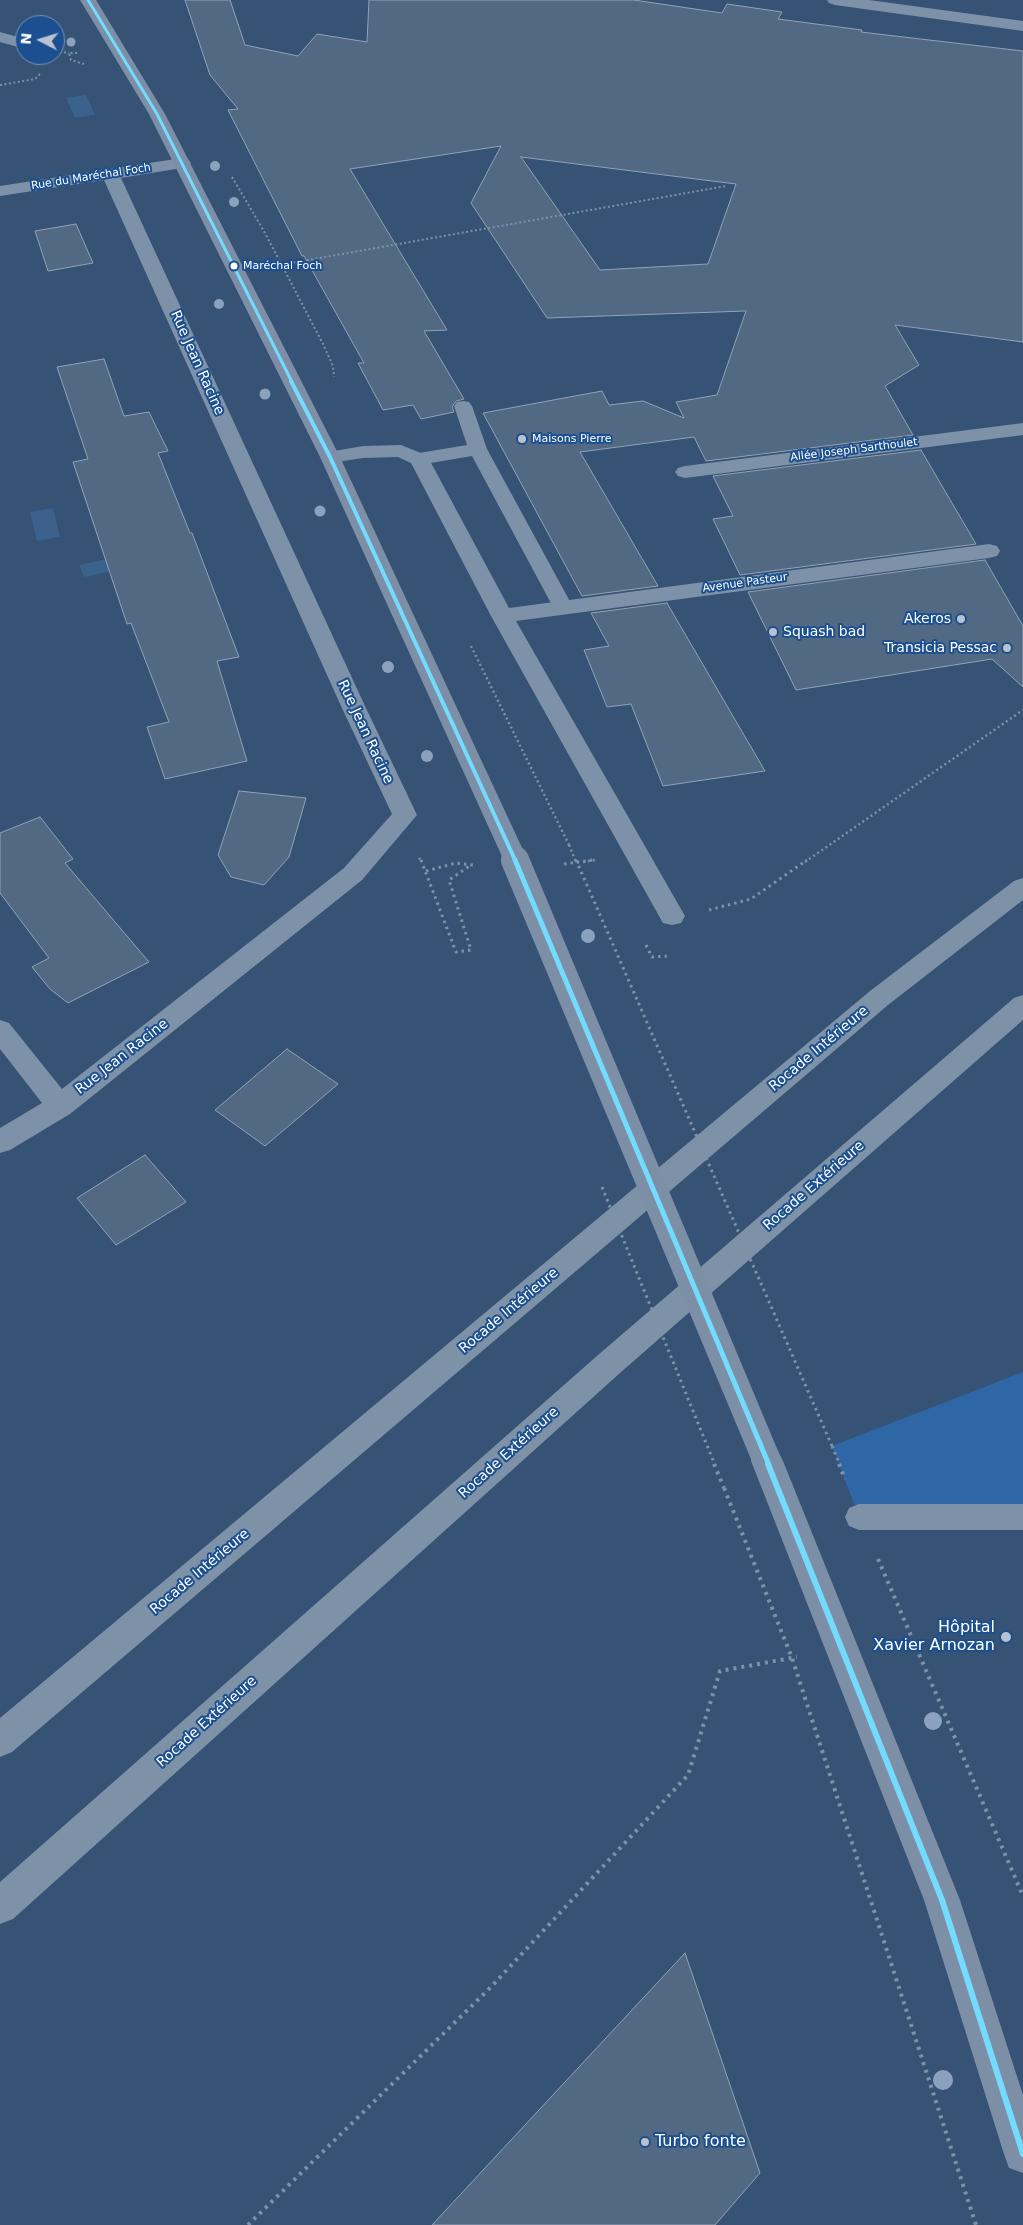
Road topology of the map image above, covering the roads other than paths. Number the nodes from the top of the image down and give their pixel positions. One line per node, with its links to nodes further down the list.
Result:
1 (88, 0): 6 (main road)
2 (835, 0): 3 (street)
3 (1023, 26)
4 (0, 37): 5 (street)
5 (15, 41)
6 (182, 163): 7 (street, Rue du Maréchal Foch); 12 (main road)
7 (110, 173): 8 (street, Rue du Maréchal Foch); 22 (street, Rue Jean Racine)
8 (0, 191)
9 (463, 406): 11 (lane)
10 (1023, 429): 14 (street, Allée Joseph Sarthoulet)
11 (478, 448): 13 (lane); 16 (lane)
12 (330, 457): 13 (street); 28 (main road, bridge)
13 (419, 459): 17 (street)
14 (685, 472)
15 (989, 551): 16 (street, Avenue Pasteur)
16 (563, 607): 17 (street, Avenue Pasteur)
17 (502, 616): 19 (street)
18 (1023, 887): 26 (highway, Rocade Intérieure)
19 (672, 916)
20 (1023, 1005): 27 (highway, Rocade Extérieure)
21 (0, 1030): 22 (street)
22 (60, 1106): 23 (street, Rue Jean Racine)
23 (0, 1142)
24 (860, 1517): 25 (lane)
25 (1023, 1517)
26 (0, 1740)
27 (0, 1906)
28 (1023, 2154)

